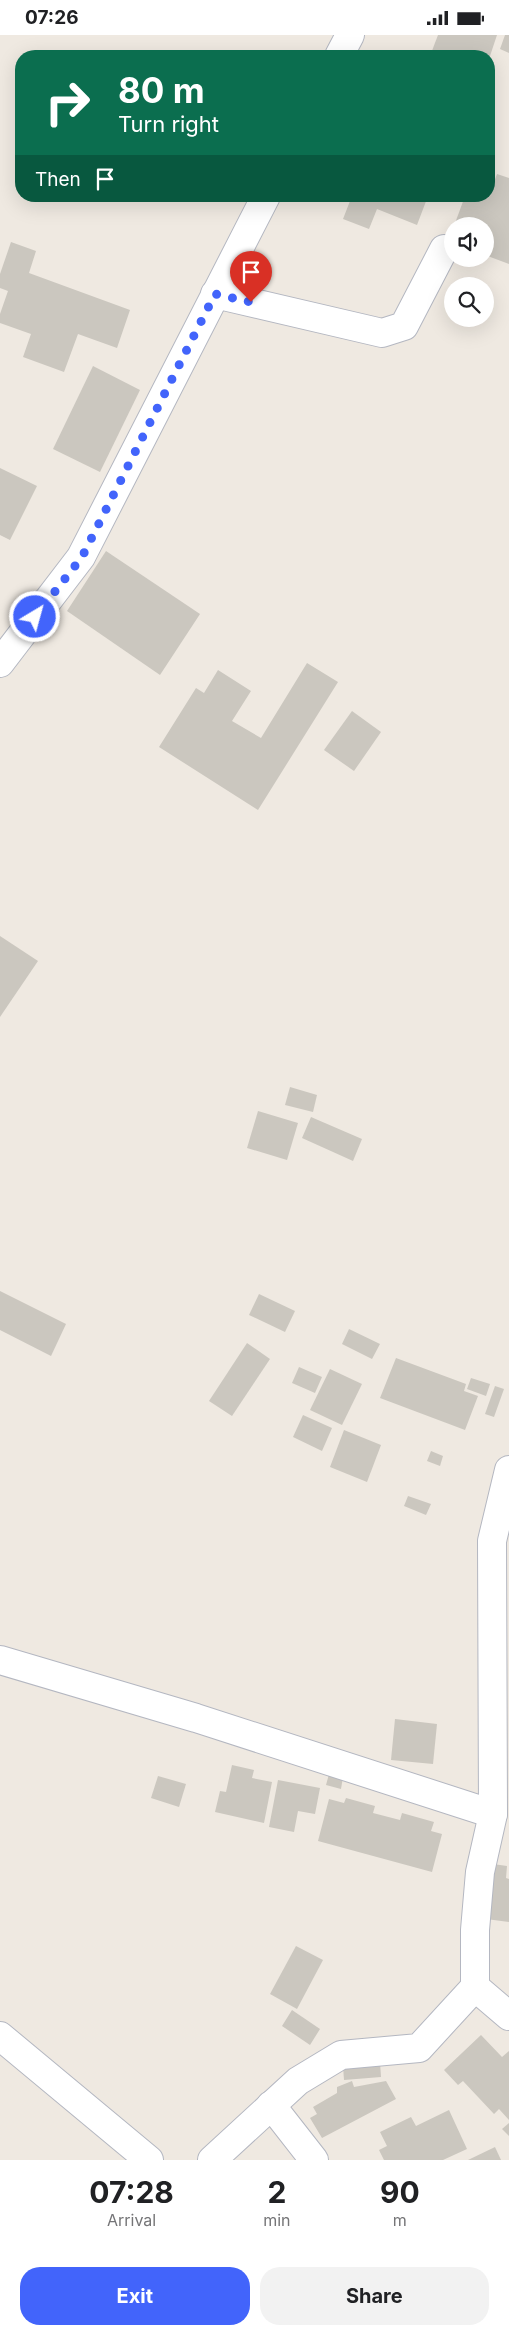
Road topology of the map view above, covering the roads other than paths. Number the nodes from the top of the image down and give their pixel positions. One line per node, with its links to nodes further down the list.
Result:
1 (350, 35): 2 (street)
2 (342, 50)
3 (263, 202): 5 (street)
4 (444, 249): 5 (street)
5 (215, 294): 6 (street)
6 (0, 663)
7 (509, 1470): 9 (street)
8 (0, 1660): 9 (street)
9 (493, 1814): 10 (street)
10 (475, 1987): 11 (street); 13 (street)
11 (509, 2016)
12 (0, 2037): 14 (street)
13 (271, 2105): 15 (street); 16 (street)
14 (149, 2160)
15 (212, 2160)
16 (314, 2160)

